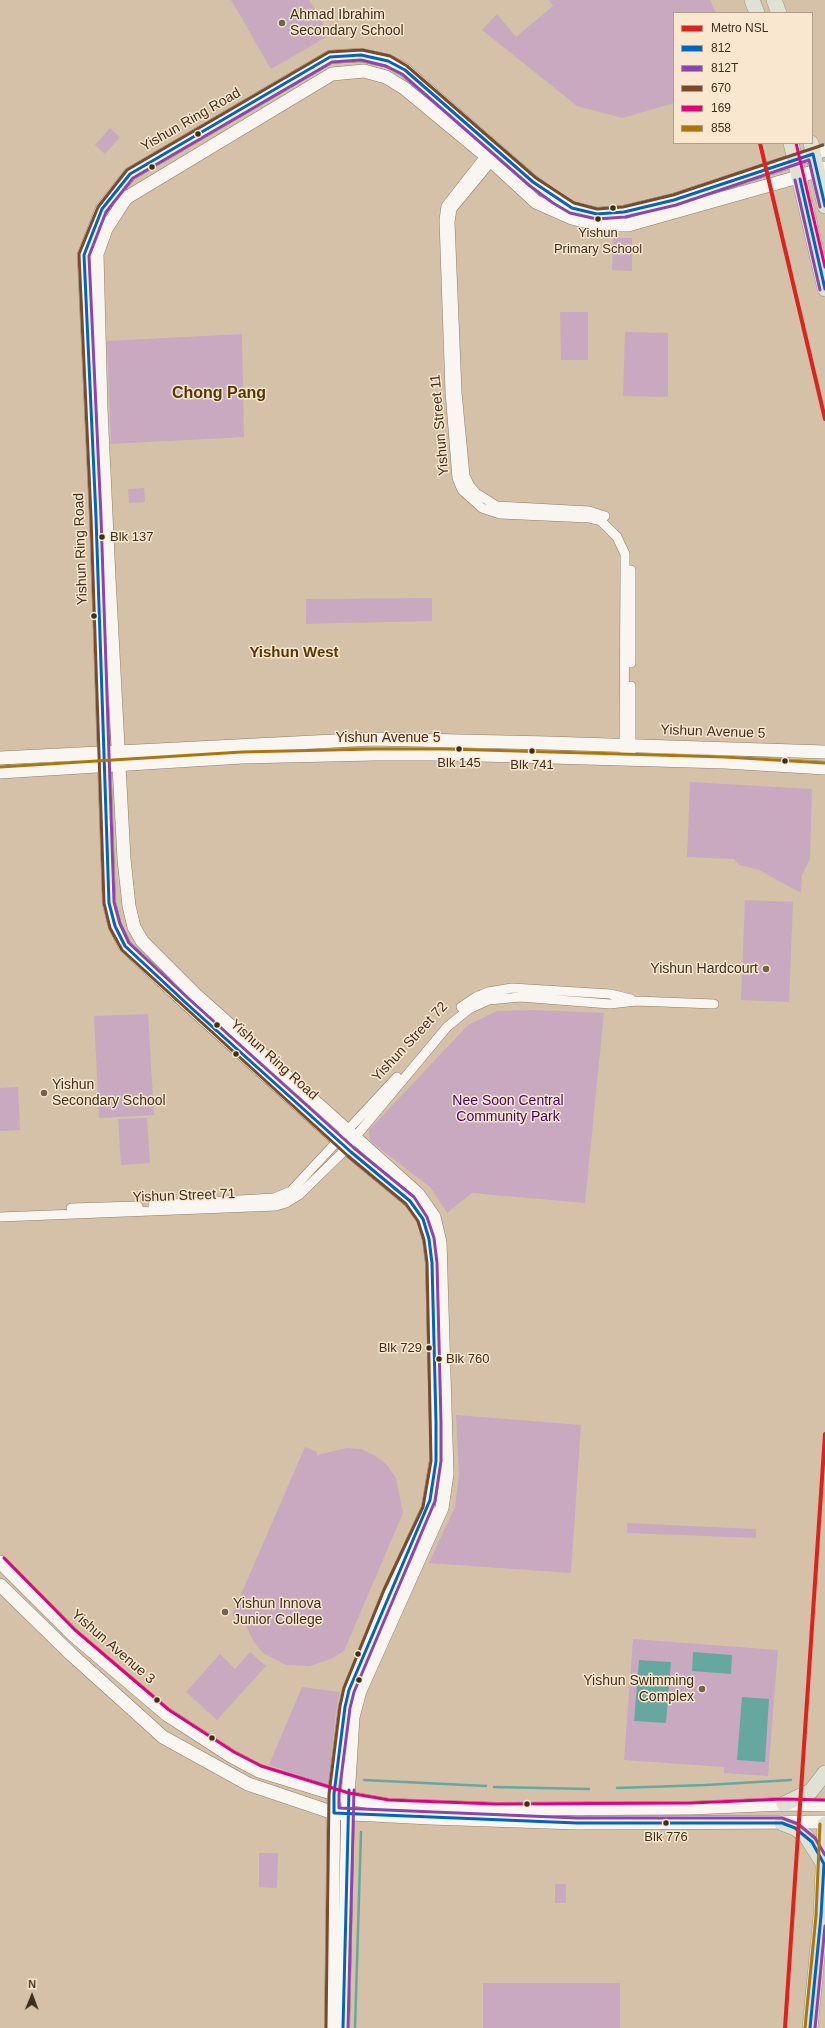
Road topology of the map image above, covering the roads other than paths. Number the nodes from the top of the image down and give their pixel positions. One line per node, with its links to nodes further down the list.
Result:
1 (752, 0): 3 (main road)
2 (774, 0): 4 (main road)
3 (757, 12)
4 (779, 12)
5 (791, 144): 8 (main road)
6 (816, 149): 8 (main road, Yishun Ring Road); 9 (main road)
7 (492, 154): 8 (main road, Yishun Ring Road); 10 (main road, Yishun Ring Road); 13 (main road, Yishun Ring Road); 14 (main road, Yishun Ring Road); 15 (street, Yishun Street 11)
8 (795, 160): 10 (main road)
9 (821, 169): 10 (main road, Yishun Ring Road); 11 (main road)
10 (799, 177): 12 (main road)
11 (825, 206)
12 (825, 289)
13 (119, 751): 14 (main road, Yishun Avenue 5); 15 (main road, Yishun Avenue 5); 18 (main road, Yishun Ring Road)
14 (104, 752): 17 (main road, Yishun Avenue 5); 19 (main road, Yishun Ring Road)
15 (627, 752): 16 (main road, Yishun Avenue 5); 18 (main road, Yishun Avenue 5); 20 (main road, Yishun Avenue 5)
16 (825, 752)
17 (0, 758)
18 (120, 765): 19 (main road, Yishun Avenue 5); 23 (main road, Yishun Ring Road)
19 (105, 766): 21 (main road, Yishun Avenue 5); 23 (main road, Yishun Ring Road)
20 (825, 768)
21 (0, 772)
22 (714, 1004): 23 (street, Yishun Street 72)
23 (347, 1139): 24 (street, Yishun Street 71); 25 (street, Yishun Street 71); 29 (main road, Yishun Ring Road); 30 (main road, Yishun Ring Road)
24 (0, 1211)
25 (0, 1217)
26 (0, 1562): 29 (main road, Yishun Avenue 3)
27 (0, 1585): 33 (main road)
28 (825, 1773): 31 (main road)
29 (334, 1794): 30 (main road, Yishun Avenue 3); 33 (main road, Yishun Ring Road)
30 (348, 1798): 31 (main road, Yishun Avenue 3); 34 (main road, Yishun Ring Road)
31 (784, 1804): 32 (main road, Yishun Avenue 3)
32 (825, 1805)
33 (334, 1813): 34 (main road); 38 (main road, Yishun Ring Road)
34 (348, 1814): 35 (main road); 39 (main road, Yishun Ring Road)
35 (782, 1823): 36 (main road); 37 (main road)
36 (825, 1823): 37 (main road)
37 (824, 1864): 40 (main road)
38 (331, 2028)
39 (343, 2028)
40 (810, 2028)

